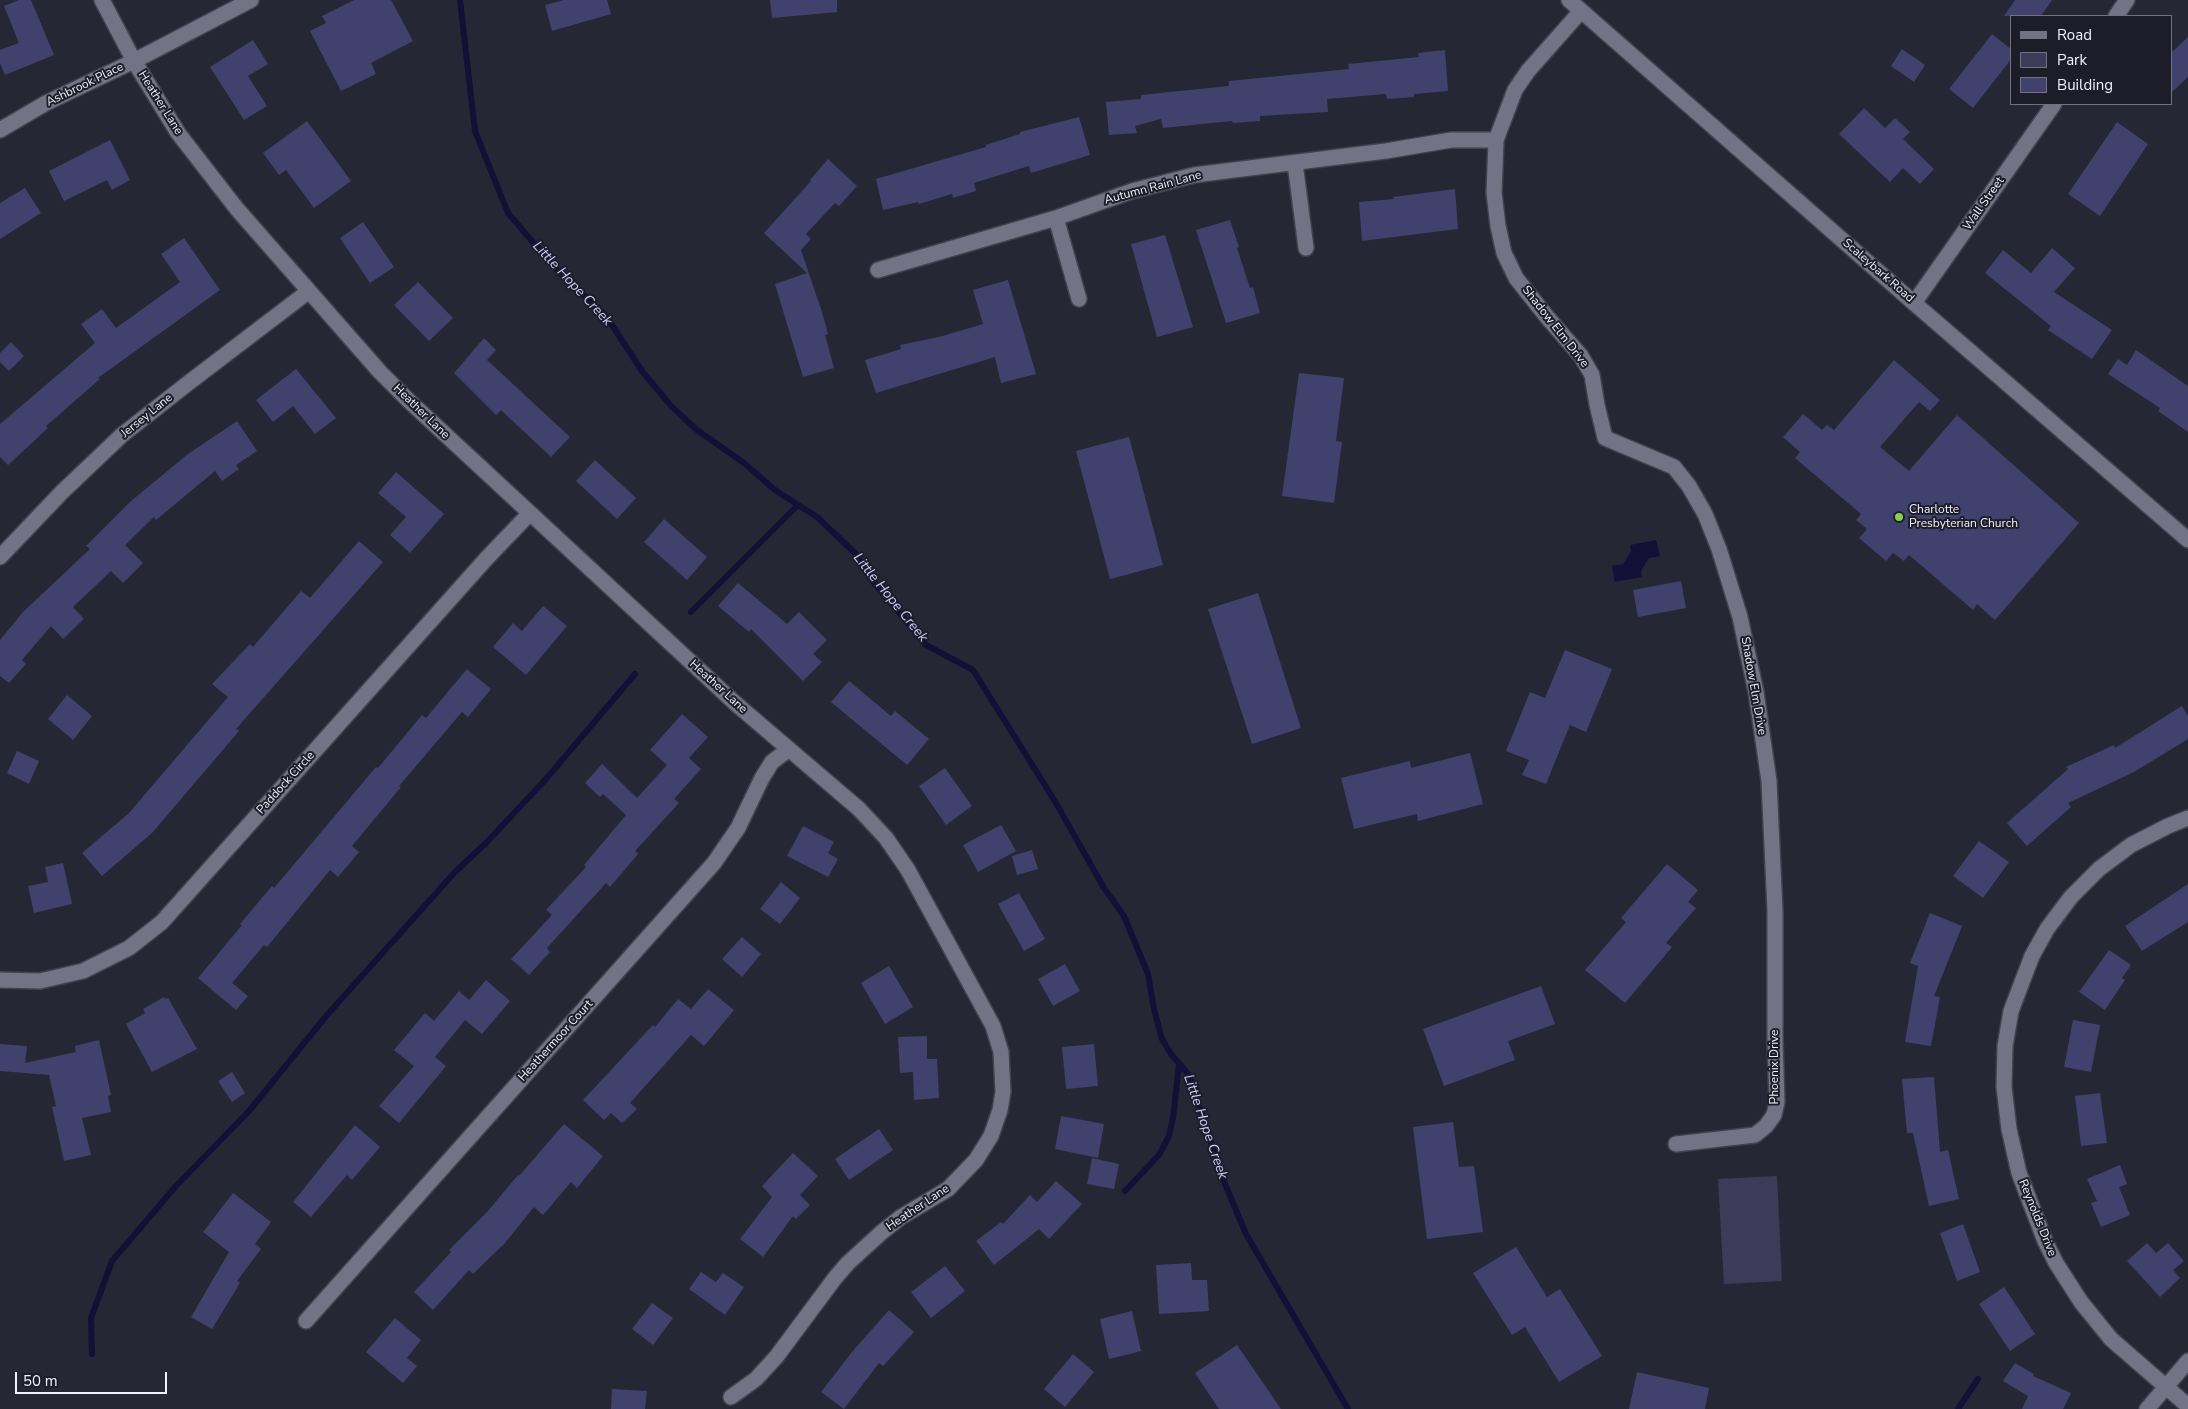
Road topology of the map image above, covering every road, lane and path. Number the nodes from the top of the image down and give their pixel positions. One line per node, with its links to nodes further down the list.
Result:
1 (102, 0): 7 (street, Heather Lane)
2 (251, 0): 7 (street, Ashbrook Place)
3 (1569, 0): 5 (street, Scaleybark Road)
4 (2127, 0): 6 (street)
5 (1581, 10): 10 (street, Shadow Elm Drive); 17 (street, Scaleybark Road)
6 (2117, 15)
7 (134, 61): 9 (street, Ashbrook Place); 15 (street, Heather Lane)
8 (2053, 105): 17 (street, Wall Street)
9 (0, 130)
10 (1496, 140): 11 (street, Autumn Rain Lane); 23 (street, Shadow Elm Drive)
11 (1295, 163): 12 (street, Autumn Rain Lane); 13 (street)
12 (1056, 218): 14 (street, Autumn Rain Lane); 16 (street)
13 (1306, 248)
14 (878, 270)
15 (309, 292): 18 (street, Heather Lane); 20 (street, Jersey Lane)
16 (1079, 299)
17 (1914, 303): 19 (street, Scaleybark Road)
18 (530, 513): 21 (street, Heather Lane); 24 (street, Paddock Circle)
19 (2188, 540)
20 (0, 557)
21 (789, 749): 26 (street, Heathermoor Court); 29 (street, Heather Lane)
22 (2188, 818): 28 (street, Reynolds Drive)
23 (1775, 911): 25 (street, Phoenix Drive)
24 (0, 980)
25 (1676, 1144)
26 (306, 1321)
27 (2188, 1361): 28 (street)
28 (2166, 1387): 30 (street, Reynolds Drive); 31 (street)
29 (731, 1397)
30 (2188, 1406)
31 (2147, 1409)

